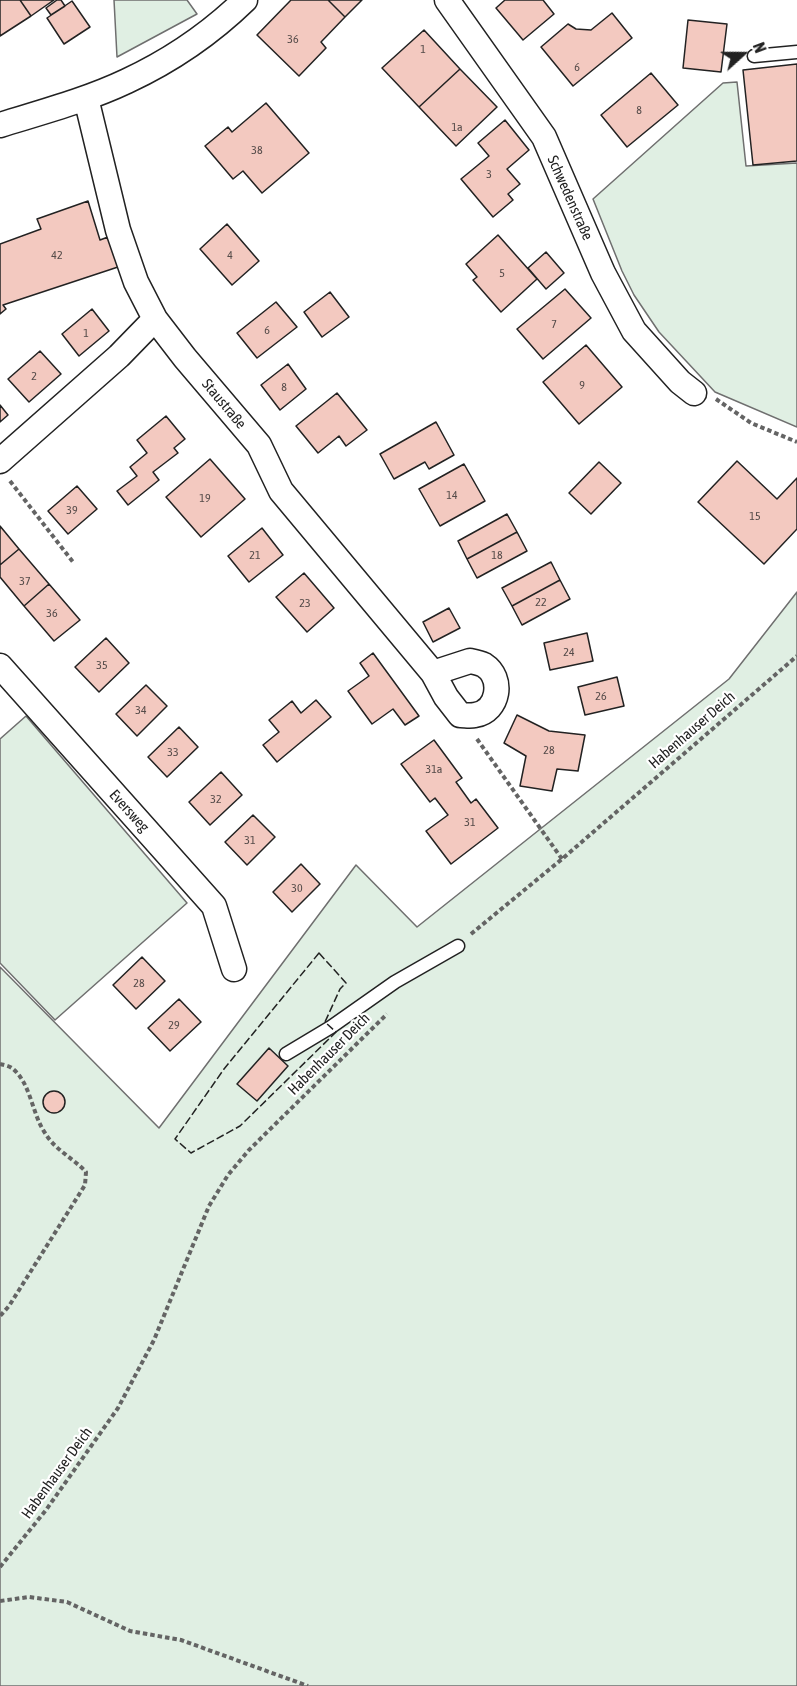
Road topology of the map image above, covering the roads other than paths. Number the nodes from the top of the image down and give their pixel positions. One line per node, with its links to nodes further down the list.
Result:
1 (245, 0): 5 (street)
2 (447, 0): 8 (street, Schwedenstraße)
3 (797, 52): 4 (lane)
4 (754, 56)
5 (86, 98): 6 (street); 7 (street, Staustraße)
6 (0, 125)
7 (155, 319): 9 (street); 11 (street, Staustraße)
8 (694, 393)
9 (4, 469)
10 (0, 666): 13 (street, Eversweg)
11 (433, 673): 11 (street, Staustraße)
12 (458, 946): 14 (lane)
13 (234, 969)
14 (286, 1054)

